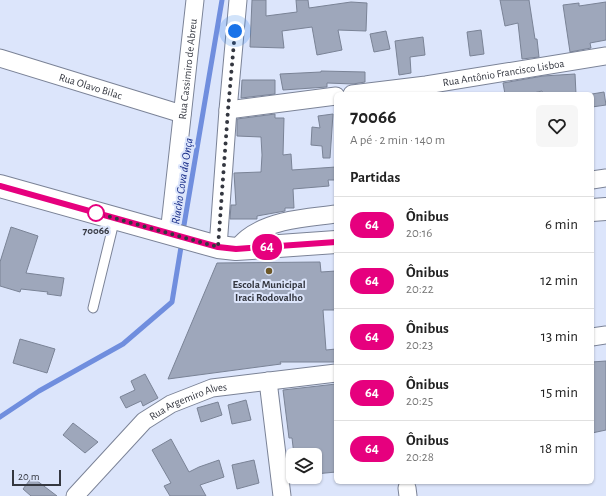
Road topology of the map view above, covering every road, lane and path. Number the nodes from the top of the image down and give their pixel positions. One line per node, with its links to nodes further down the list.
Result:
1 (196, 0): 8 (street, Rua Cassimiro de Abreu)
2 (238, 0): 7 (street)
3 (606, 56): 5 (street, Rua Antônio Francisco Lisboa)
4 (0, 58): 8 (street, Rua Olavo Bilac)
5 (368, 92)
6 (334, 96): 7 (street)
7 (228, 110): 18 (street)
8 (182, 114): 16 (street, Rua Cassimiro de Abreu)
9 (606, 178): 10 (street)
10 (594, 180)
11 (0, 186): 15 (street)
12 (606, 208): 13 (street)
13 (594, 210)
14 (334, 214): 18 (street)
15 (115, 218): 16 (street); 19 (lane)
16 (182, 237): 18 (street)
17 (334, 242): 18 (street)
18 (227, 248)
19 (93, 308)
20 (606, 335): 21 (street)
21 (594, 336)
22 (334, 373): 23 (street, Rua Argemiro Alves)
23 (268, 382): 24 (street, Rua Argemiro Alves); 25 (street)
24 (75, 496)
25 (282, 496)

